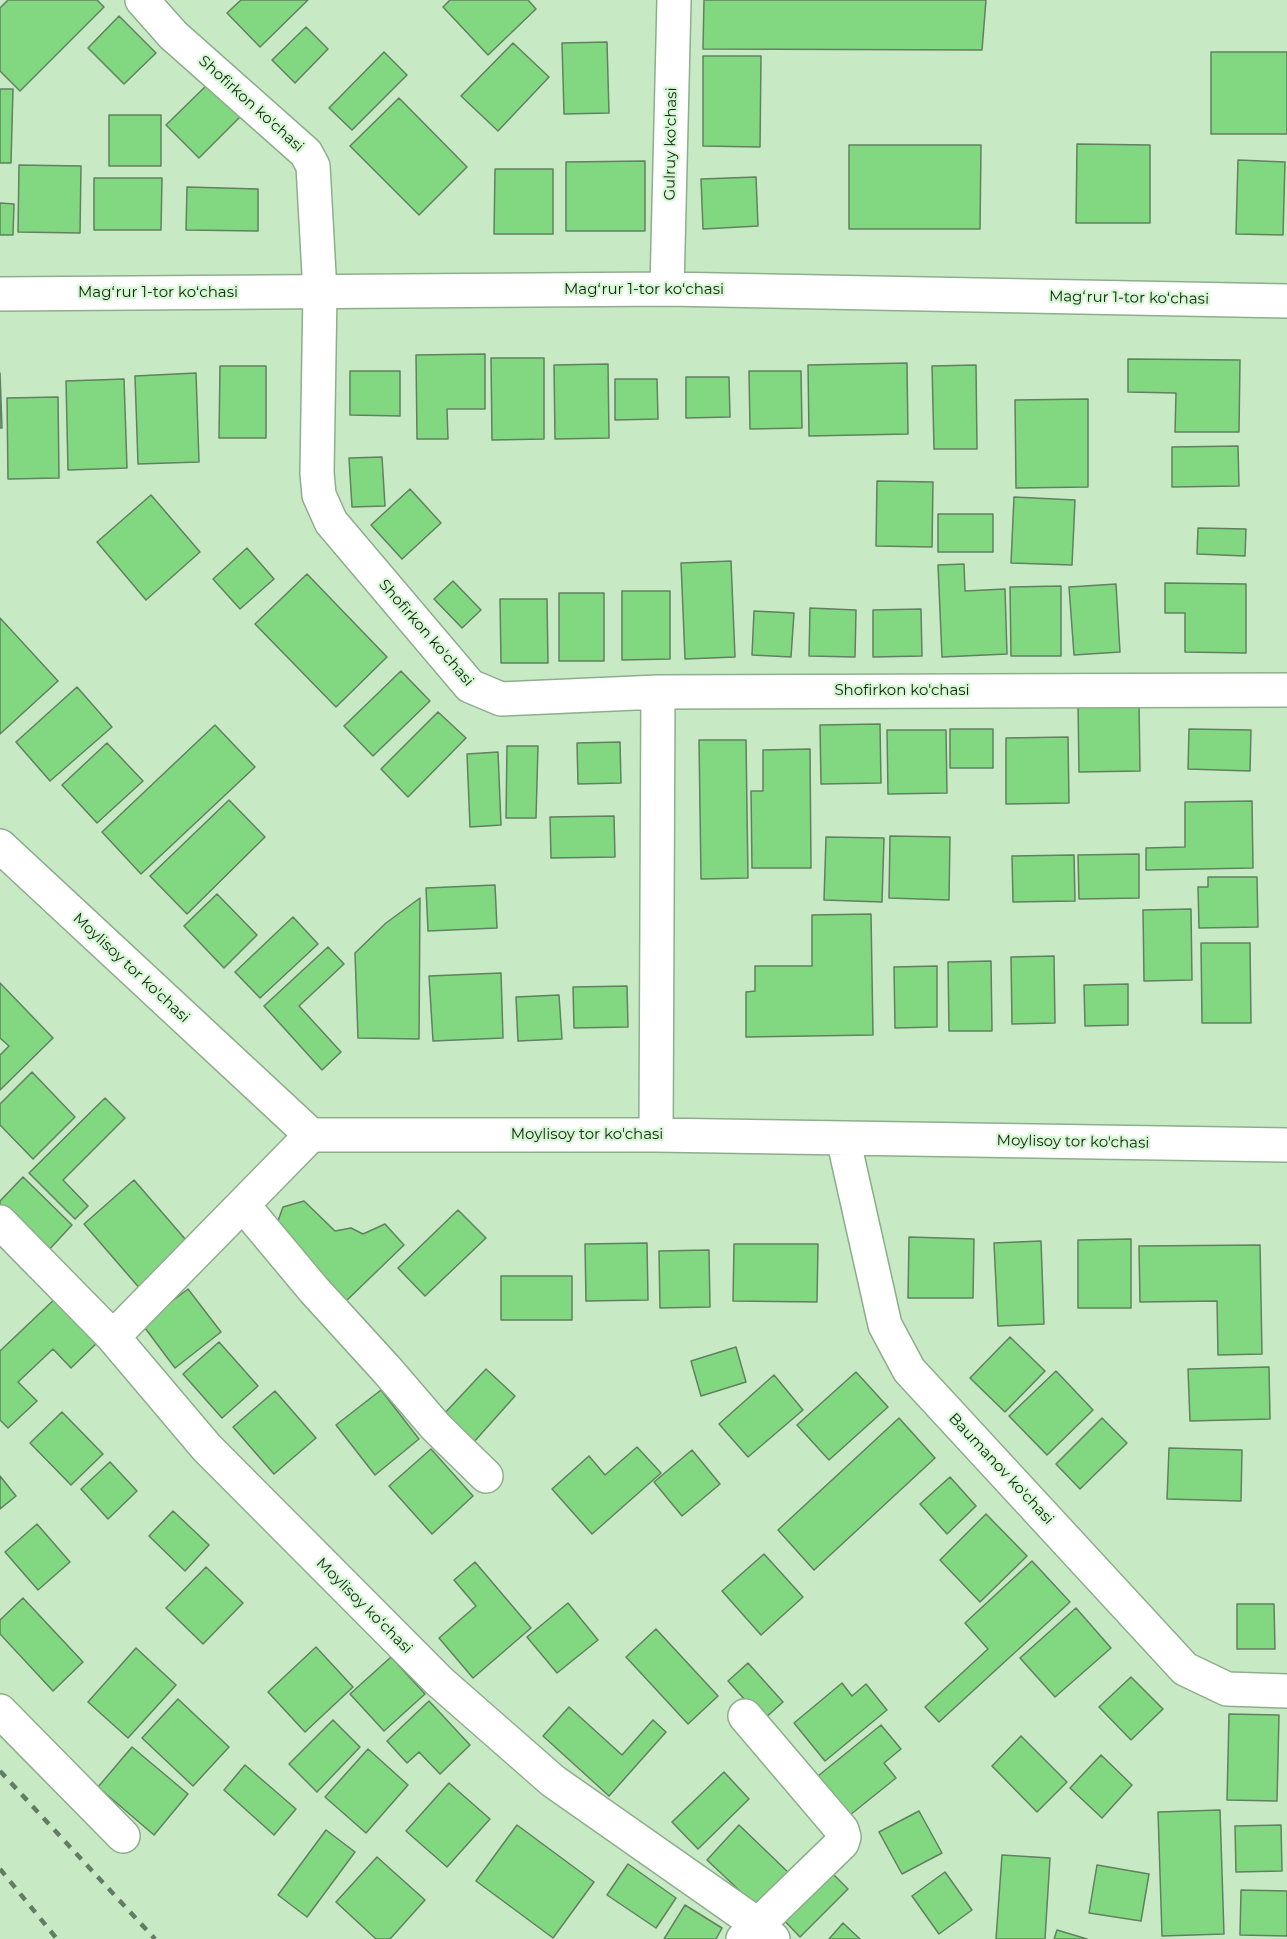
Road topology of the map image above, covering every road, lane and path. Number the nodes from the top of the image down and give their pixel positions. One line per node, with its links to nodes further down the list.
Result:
1 (142, 0): 4 (street, Shofirkon ko'chasi)
2 (674, 0): 3 (street, Gulruy ko'chasi)
3 (667, 289): 4 (street, Magʻrur 1-tor koʻchasi); 6 (street, Magʻrur 1-tor koʻchasi)
4 (320, 292): 5 (street, Magʻrur 1-tor koʻchasi); 8 (street, Shofirkon ko'chasi)
5 (0, 294)
6 (1287, 301)
7 (1287, 690): 8 (street, Shofirkon ko'chasi)
8 (658, 692): 11 (street)
9 (0, 846): 10 (street, Moylisoy tor ko'chasi)
10 (311, 1135): 11 (street, Moylisoy tor ko'chasi); 14 (street)
11 (656, 1135): 12 (street, Moylisoy tor ko'chasi)
12 (843, 1138): 13 (street, Moylisoy tor ko'chasi); 18 (street, Baumanov ko'chasi)
13 (1287, 1145)
14 (243, 1205): 16 (street); 17 (street)
15 (0, 1222): 16 (street, Moylisoy koʻchasi)
16 (113, 1337): 22 (street, Moylisoy koʻchasi)
17 (486, 1476)
18 (1287, 1691)
19 (0, 1711): 21 (street)
20 (745, 1716): 22 (street)
21 (123, 1836)
22 (758, 1934)

